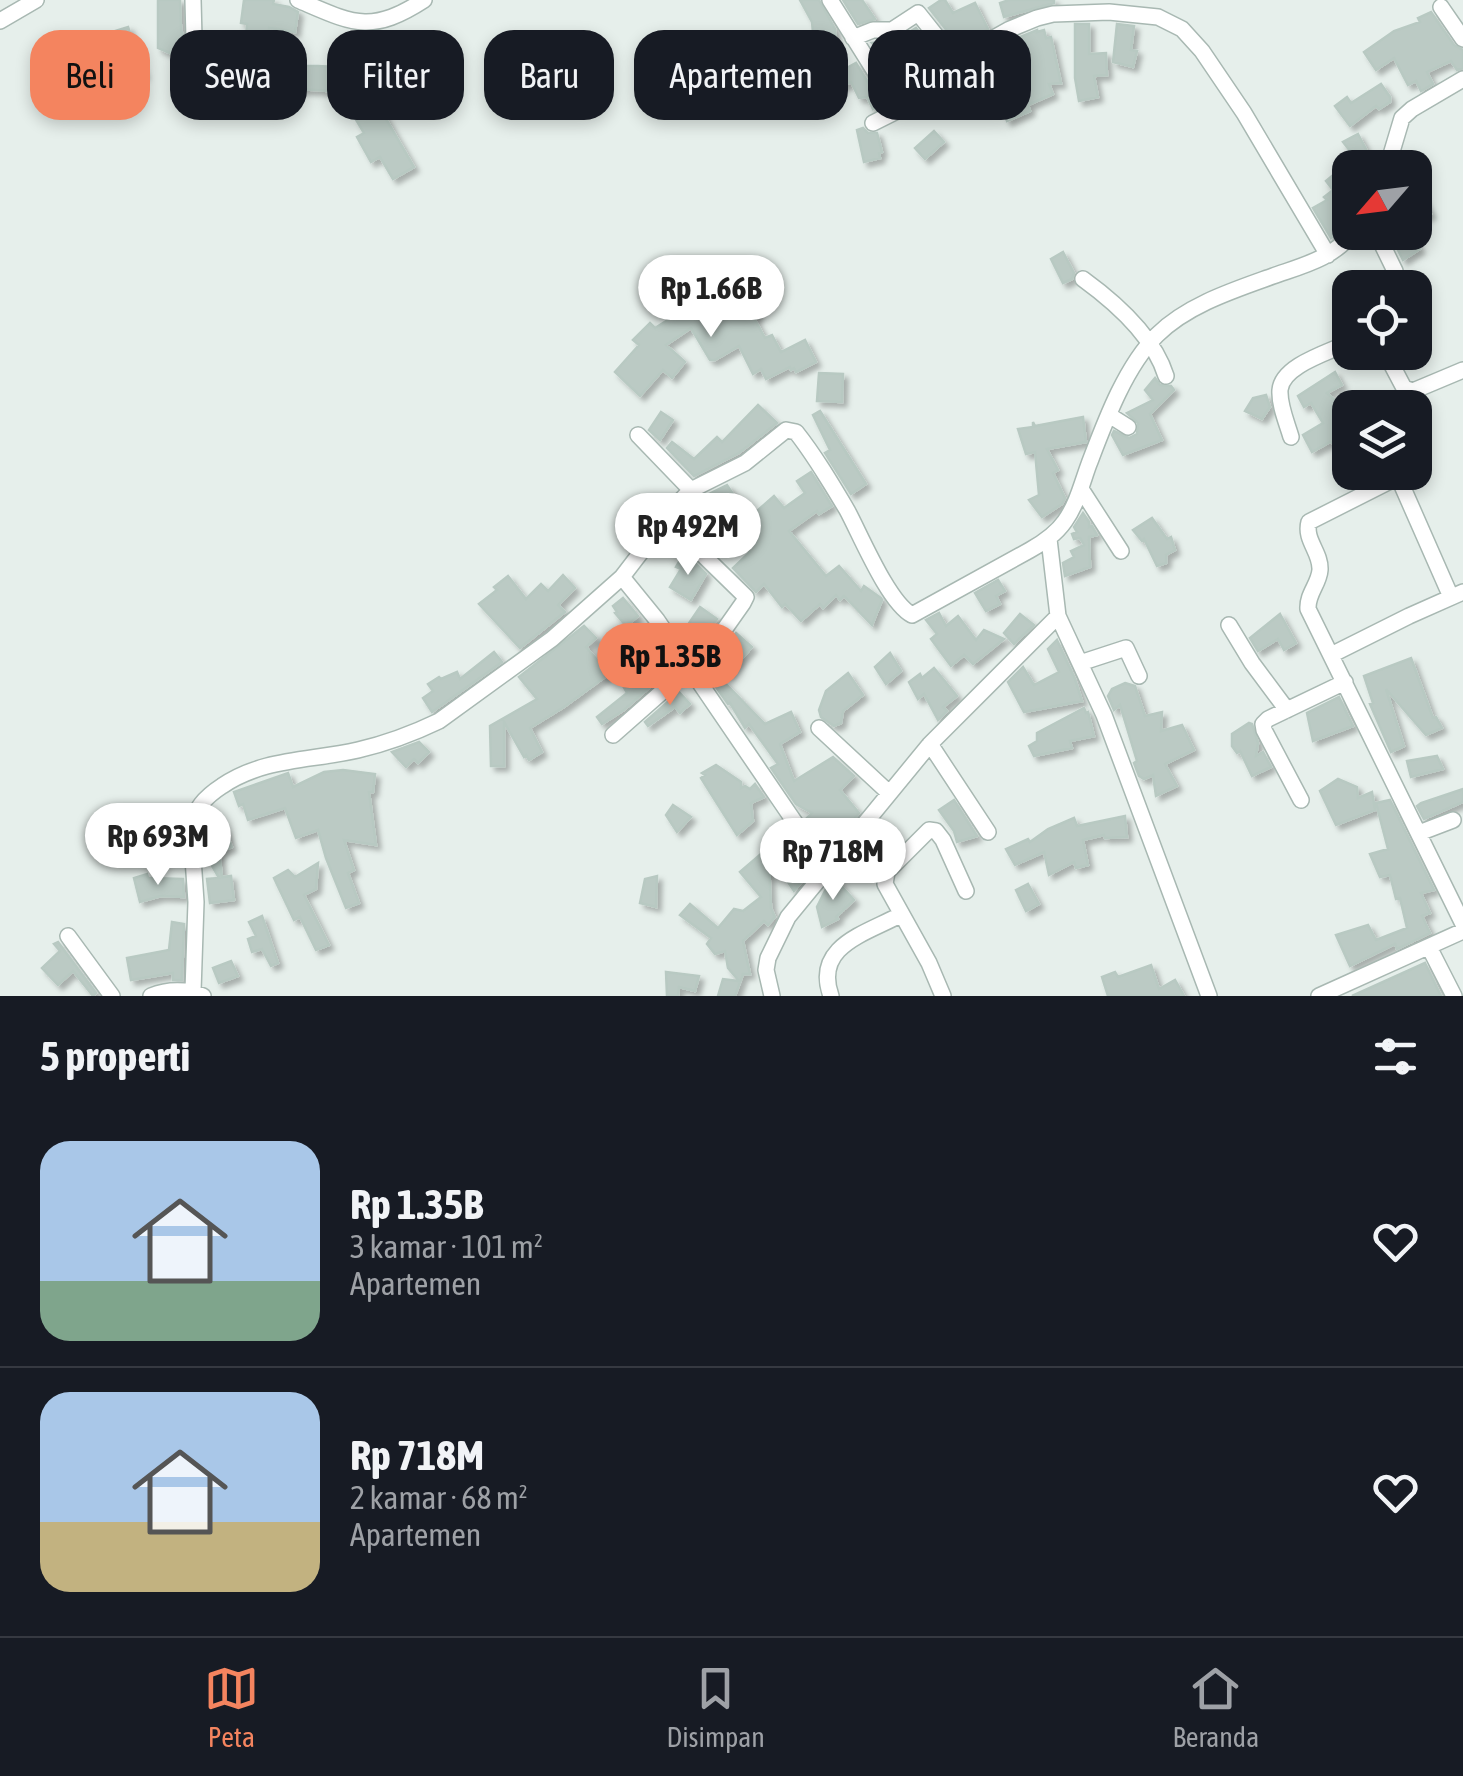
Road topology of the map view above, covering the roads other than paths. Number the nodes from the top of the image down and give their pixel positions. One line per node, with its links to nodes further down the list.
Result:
1 (36, 0): 8 (street)
2 (193, 0): 9 (street)
3 (298, 0): 4 (street)
4 (424, 0)
5 (830, 0): 14 (street)
6 (1108, 6): 12 (street); 22 (street)
7 (1441, 7): 15 (street)
8 (0, 20)
9 (194, 30)
10 (892, 30): 11 (street)
11 (932, 30)
12 (1008, 30)
13 (868, 32): 14 (street)
14 (853, 38): 16 (street)
15 (1463, 39)
16 (868, 61)
17 (1463, 79): 20 (street)
18 (879, 120): 19 (street)
19 (873, 123)
20 (1392, 150)
21 (1333, 250): 22 (street)
22 (1328, 254): 24 (street)
23 (1083, 279): 24 (street)
24 (1150, 344): 28 (street); 29 (street)
25 (1332, 351): 32 (street)
26 (1394, 370): 27 (street)
27 (1463, 370)
28 (1166, 376)
29 (1109, 415): 30 (street); 33 (street)
30 (1128, 427)
31 (638, 435): 34 (street)
32 (1291, 437)
33 (1081, 489): 38 (street); 39 (street)
34 (691, 490): 37 (street); 38 (street)
35 (1370, 490): 44 (street)
36 (1405, 490): 41 (street)
37 (656, 534): 40 (street); 46 (street)
38 (1049, 538): 42 (street)
39 (1121, 551)
40 (622, 577): 46 (street); 66 (street)
41 (1457, 594): 44 (street)
42 (1058, 616): 45 (street); 52 (street)
43 (1230, 625): 49 (street)
44 (1332, 655): 48 (street)
45 (1080, 663): 47 (street); 72 (street)
46 (691, 672): 51 (street); 58 (street)
47 (1139, 676)
48 (1345, 682): 49 (street); 57 (street)
49 (1288, 710): 54 (street)
50 (819, 728): 53 (street)
51 (612, 735)
52 (930, 744): 53 (street); 56 (street)
53 (888, 792): 58 (street)
54 (1301, 800)
55 (1453, 820): 57 (street)
56 (988, 832)
57 (1419, 834): 61 (street)
58 (826, 868): 69 (street)
59 (966, 891): 60 (street)
60 (900, 915): 70 (street); 71 (street)
61 (1463, 924)
62 (1463, 931): 64 (street)
63 (68, 936): 67 (street)
64 (1429, 947): 65 (street); 75 (street)
65 (1356, 979): 73 (street); 74 (street)
66 (198, 994): 68 (street)
67 (112, 996)
68 (152, 996)
69 (772, 996)
70 (831, 996)
71 (944, 996)
72 (1209, 996)
73 (1318, 996)
74 (1365, 996)
75 (1454, 996)

